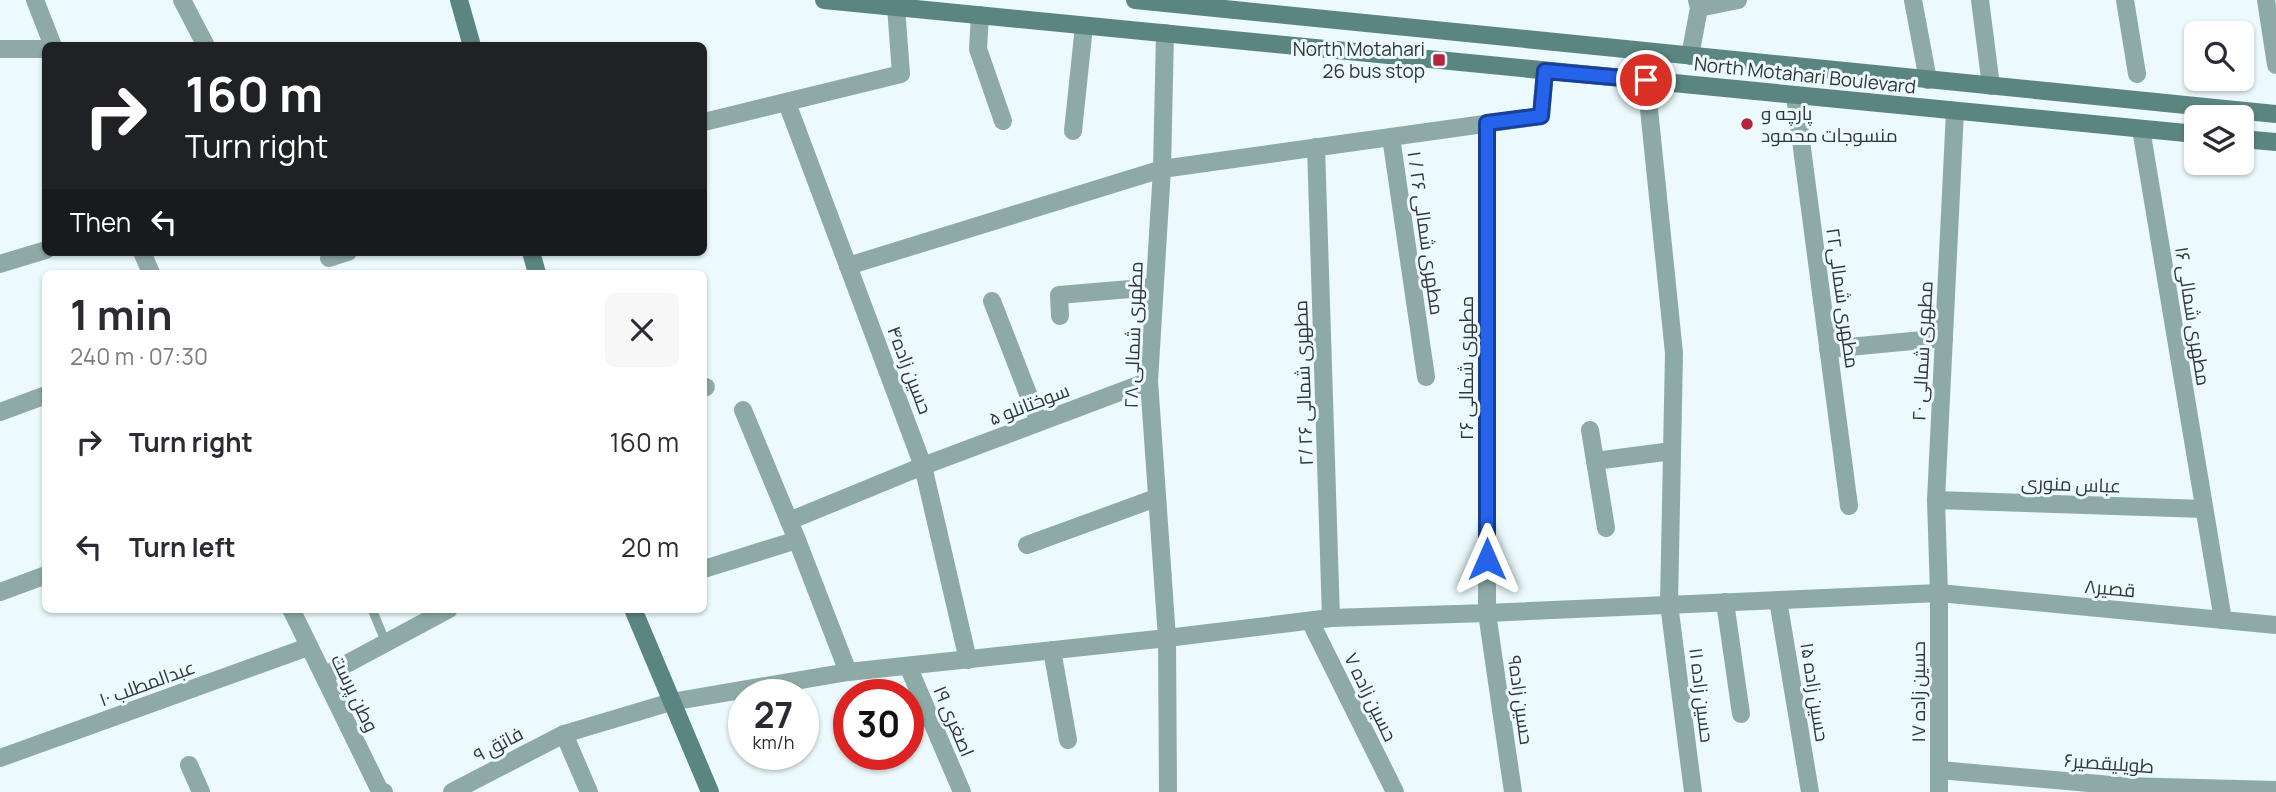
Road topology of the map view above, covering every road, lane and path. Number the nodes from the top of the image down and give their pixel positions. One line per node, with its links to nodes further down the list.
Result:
1 (35, 0): 17 (street)
2 (182, 0): 18 (street)
3 (459, 0): 19 (main road)
4 (824, 0): 13 (main road, North Motahari Boulevard)
5 (1135, 0): 11 (main road, North Motahari Boulevard)
6 (1738, 0): 12 (street)
7 (1913, 0): 27 (street)
8 (1980, 0): 28 (street)
9 (2125, 0): 25 (street)
10 (2266, 0): 23 (street)
11 (1164, 1): 22 (main road, North Motahari Boulevard)
12 (1698, 4): 22 (street)
13 (896, 7): 14 (main road, North Motahari Boulevard); 30 (street)
14 (980, 15): 15 (main road, North Motahari Boulevard); 36 (street)
15 (1084, 26): 16 (main road, North Motahari Boulevard); 39 (street)
16 (1165, 33): 24 (main road, North Motahari Boulevard); 45 (street, مطهری شمالی ۲۸)
17 (51, 42)
18 (204, 42)
19 (471, 42)
20 (0, 48): 21 (street)
21 (42, 49)
22 (1690, 56): 27 (main road, North Motahari Boulevard)
23 (2276, 65)
24 (1545, 71): 26 (main road, North Motahari Boulevard); 37 (street)
25 (2137, 74)
26 (1646, 80): 29 (main road, North Motahari Boulevard); 63 (street, حسین زاده ۱۱)
27 (1928, 80): 28 (main road, North Motahari Boulevard)
28 (1991, 86): 31 (main road, North Motahari Boulevard)
29 (1794, 95): 32 (main road, North Motahari Boulevard); 55 (street, مطهری شمالی۲۲)
30 (788, 103): 35 (street); 50 (street, حسین زاده۴)
31 (2184, 110)
32 (1955, 111): 38 (main road, North Motahari Boulevard); 54 (street, مطهری شمالی ۲۰)
33 (2254, 114): 34 (main road, North Motahari Boulevard)
34 (2276, 114)
35 (707, 121)
36 (1003, 121)
37 (1487, 123): 41 (street); 85 (street, مطهری شمالی ۲۶)
38 (2141, 129): 40 (main road, North Motahari Boulevard); 69 (street, مطهری شمالی ۱۶)
39 (1073, 131)
40 (2184, 133)
41 (1391, 137): 44 (street); 56 (street, مطهری شمالی ۲۶ / ۱)
42 (2254, 140): 43 (main road)
43 (2276, 142)
44 (1316, 147): 45 (street); 86 (street, مطهری شمالی ۲۶ /۲)
45 (1161, 169): 50 (street); 51 (street, مطهری شمالی ۲۸)
46 (42, 251): 49 (street)
47 (335, 256): 48 (street)
48 (329, 258)
49 (0, 264)
50 (848, 266): 65 (street, حسین زاده۴)
51 (1154, 287): 53 (street); 57 (street, مطهری شمالی ۲۸)
52 (992, 301): 61 (street)
53 (1060, 316)
54 (1944, 338): 55 (street); 67 (street, مطهری شمالی ۲۰)
55 (1828, 349): 68 (street, مطهری شمالی۲۲)
56 (1426, 377)
57 (1149, 381): 61 (street, سوختانلو ۵); 66 (street, مطهری شمالی ۲۸)
58 (42, 396): 60 (street)
59 (744, 410): 70 (street)
60 (0, 412)
61 (1039, 422): 65 (street, سوختانلو ۵)
62 (1590, 430): 64 (street)
63 (1672, 451): 64 (street); 80 (street, حسین زاده ۱۱)
64 (1595, 461): 71 (street)
65 (923, 466): 70 (street, سوختانلو ۵); 94 (street, حسین زاده۴)
66 (1156, 498): 73 (street); 90 (street, مطهری شمالی ۲۸)
67 (1936, 500): 69 (street, عباس منوری); 77 (street, مطهری شمالی ۲۰)
68 (1849, 506)
69 (2204, 509): 87 (street, مطهری شمالی ۱۶)
70 (789, 521): 72 (street)
71 (1605, 528)
72 (797, 540): 74 (street); 96 (street)
73 (1027, 545)
74 (707, 568)
75 (42, 576): 76 (street)
76 (0, 592)
77 (1939, 593): 78 (street, قصیر۸); 87 (street, قصیر۸); 104 (street, حسین زاده ۱۷)
78 (1778, 600): 79 (street, قصیر۸); 117 (street, حسین زاده ۱۵)
79 (1726, 602): 80 (street, قصیر۸); 99 (street)
80 (1669, 604): 85 (street, قصیر۸); 116 (street, حسین زاده ۱۱)
81 (293, 613): 92 (street, وطن پرست)
82 (374, 613): 91 (lane)
83 (442, 613): 91 (street)
84 (635, 613): 98 (main road)
85 (1487, 614): 86 (street, قصیر۸); 115 (street, حسین زاده۹)
86 (1331, 618): 88 (street, قصیر۸)
87 (2223, 620): 89 (street, قصیر۸)
88 (1310, 621): 90 (street, فاتق ۹); 114 (street, حسین زاده ۷)
89 (2276, 625)
90 (1167, 638): 93 (street, فاتق ۹); 113 (street, مطهری شمالی ۲۸)
91 (386, 643): 97 (street)
92 (308, 648): 97 (street, وطن پرست); 102 (street, عبدالمطلب ۱۰)
93 (1052, 650): 94 (street, فاتق ۹); 101 (street)
94 (968, 660): 95 (street, فاتق ۹)
95 (908, 666): 96 (street, فاتق ۹); 112 (street, اصغری ۱۹)
96 (848, 672): 98 (street, فاتق ۹)
97 (324, 676): 108 (street, وطن پرست)
98 (671, 702): 100 (street, فاتق ۹); 111 (main road)
99 (1741, 714)
100 (564, 734): 109 (street, فاتق ۹); 110 (street)
101 (1068, 740)
102 (0, 758)
103 (190, 765): 107 (street)
104 (1939, 770): 105 (street, طویلیقصیر۶); 118 (street, حسین زاده ۱۷)
105 (2123, 789): 106 (street, طویلیقصیر۶)
106 (2276, 790)
107 (201, 792)
108 (380, 792)
109 (452, 792)
110 (589, 792)
111 (710, 792)
112 (962, 792)
113 (1168, 792)
114 (1395, 792)
115 (1513, 792)
116 (1693, 792)
117 (1810, 792)
118 (1939, 792)

